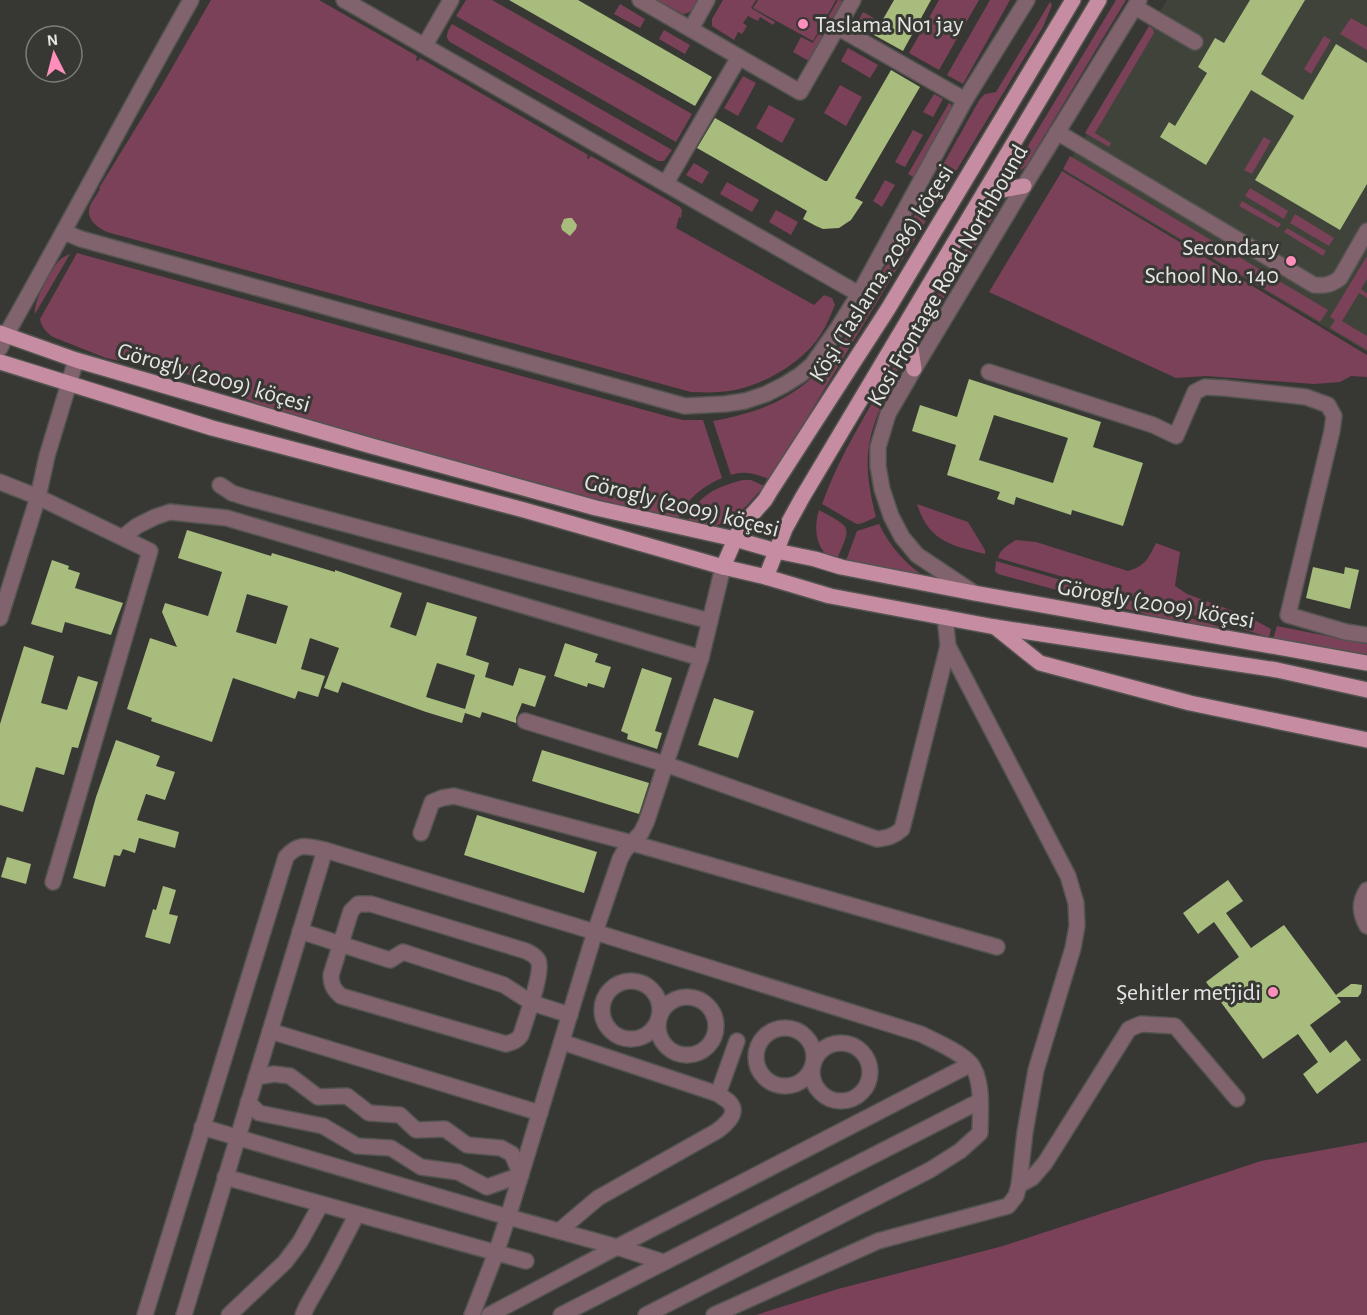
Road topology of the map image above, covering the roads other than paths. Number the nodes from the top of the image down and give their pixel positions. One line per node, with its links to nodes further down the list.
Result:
1 (191, 0): 22 (street)
2 (344, 0): 14 (street)
3 (451, 0): 14 (street)
4 (640, 0): 12 (street)
5 (708, 0): 12 (street)
6 (853, 0): 11 (street)
7 (1027, 0): 16 (street)
8 (1073, 0): 35 (main road, Köşi (Taslama, 2086) köçesi)
9 (1099, 0): 20 (main road, Köşi (Taslama, 2086) köçesi)
10 (1137, 3): 13 (street); 17 (street, Kosi Frontage Road Northbound)
11 (837, 27): 15 (street); 16 (street)
12 (691, 29): 15 (street)
13 (1195, 42)
14 (425, 45): 18 (street)
15 (739, 57): 18 (street)
16 (965, 100): 23 (street)
17 (1057, 132): 19 (street, Kosi Frontage Road Northbound); 21 (street)
18 (666, 183): 23 (street)
19 (1024, 186): 20 (main road); 28 (street, Kosi Frontage Road Northbound)
20 (985, 193): 24 (main road, Köşi (Taslama, 2086) köçesi)
21 (1367, 231)
22 (64, 232): 23 (street); 25 (street)
23 (859, 294)
24 (907, 323): 28 (main road); 36 (main road, Köşi (Taslama, 2086) köçesi)
25 (2, 339): 26 (main road, Görogly (2009) köçesi)
26 (76, 360): 30 (street); 35 (main road, Görogly (2009) köçesi)
27 (0, 362): 30 (main road, Görogly (2009) köçesi)
28 (914, 369): 39 (street, Kosi Frontage Road Northbound)
29 (989, 372): 44 (street)
30 (69, 384): 33 (street); 37 (main road, Görogly (2009) köçesi)
31 (0, 482): 33 (street)
32 (220, 485): 42 (street)
33 (38, 497): 34 (street); 41 (street)
34 (123, 537): 46 (street); 55 (street)
35 (735, 539): 36 (main road, Görogly (2009) köçesi); 37 (main road, Köşi (Taslama, 2086) köçesi)
36 (776, 551): 38 (main road, Köşi (Taslama, 2086) köçesi); 39 (main road, Görogly (2009) köçesi)
37 (723, 567): 38 (main road, Görogly (2009) köçesi); 42 (street)
38 (766, 577): 40 (main road, Görogly (2009) köçesi)
39 (974, 593): 47 (main road, Görogly (2009) köçesi)
40 (945, 617): 43 (main road, Görogly (2009) köçesi); 45 (street)
41 (0, 618)
42 (710, 621): 46 (street)
43 (995, 627): 48 (main road, Görogly (2009) köçesi); 50 (main road)
44 (1367, 635)
45 (948, 646): 51 (street); 83 (street)
46 (701, 658): 51 (street)
47 (1367, 663)
48 (1367, 690)
49 (525, 721): 51 (street)
50 (1367, 740)
51 (665, 764): 53 (street)
52 (421, 833): 53 (street)
53 (632, 843): 59 (street); 61 (street)
54 (325, 850): 58 (street); 59 (street); 79 (street)
55 (52, 882)
56 (1367, 890): 57 (street)
57 (1367, 926)
58 (300, 931): 60 (street); 67 (street)
59 (595, 932): 62 (street); 72 (street)
60 (341, 944): 64 (street); 64 (street); 64 (street)
61 (997, 947)
62 (577, 992): 63 (street); 65 (street)
63 (604, 1000): 66 (street); 66 (street)
64 (532, 1003): 65 (street)
65 (570, 1015): 70 (street)
66 (659, 1019): 68 (street); 68 (street)
67 (270, 1031): 73 (street); 78 (street)
68 (715, 1034): 69 (street)
69 (737, 1041): 71 (street); 74 (street)
70 (562, 1042): 74 (street); 78 (street)
71 (758, 1047): 71 (street)
72 (971, 1064): 76 (street); 88 (street)
73 (256, 1077): 77 (street); 81 (street)
74 (718, 1094): 87 (street)
75 (1237, 1099): 83 (street)
76 (980, 1101): 91 (street); 99 (street)
77 (248, 1102): 80 (street); 81 (street)
78 (540, 1113): 81 (street)
79 (202, 1126): 80 (street); 92 (street)
80 (237, 1138): 82 (street); 86 (street)
81 (521, 1175): 86 (street)
82 (225, 1178): 84 (street); 93 (street)
83 (1019, 1185): 100 (street)
84 (321, 1204): 85 (street); 94 (street)
85 (357, 1214): 89 (street); 95 (street)
86 (508, 1217): 87 (street); 89 (street)
87 (559, 1231): 88 (street)
88 (617, 1247): 91 (street); 97 (street)
89 (496, 1253): 90 (street); 96 (street)
90 (526, 1261)
91 (663, 1262): 98 (street)
92 (145, 1315)
93 (184, 1315)
94 (229, 1315)
95 (303, 1315)
96 (472, 1315)
97 (489, 1315)
98 (561, 1315)
99 (646, 1315)
100 (714, 1315)

